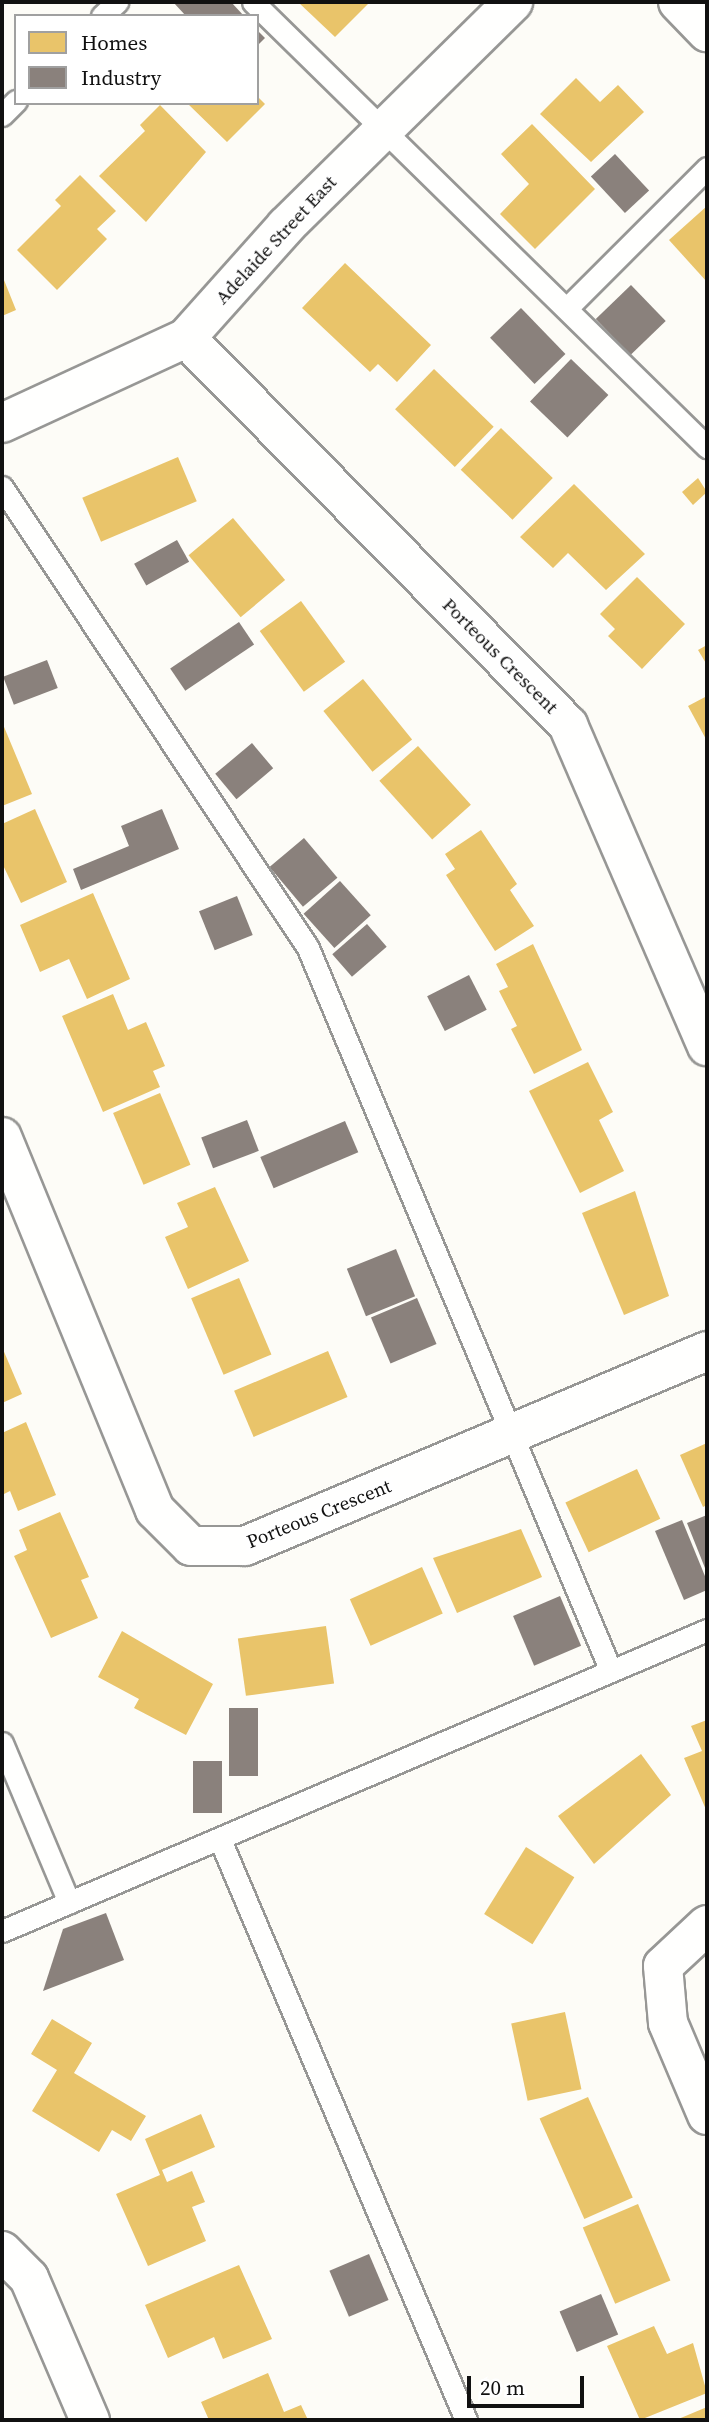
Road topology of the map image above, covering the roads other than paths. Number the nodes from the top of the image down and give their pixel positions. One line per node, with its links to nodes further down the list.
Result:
1 (117, 2): 5 (lane)
2 (253, 2): 7 (lane)
3 (513, 2): 7 (street, Adelaide Street East)
4 (678, 2): 6 (street)
5 (104, 14)
6 (707, 32)
7 (382, 130): 9 (lane); 10 (street, Adelaide Street East)
8 (707, 168): 9 (lane)
9 (569, 306): 12 (lane)
10 (186, 338): 11 (street, Adelaide Street East); 14 (street, Porteous Crescent)
11 (2, 423)
12 (707, 447)
13 (2, 487): 17 (lane)
14 (707, 1046)
15 (2, 1136): 17 (street, Porteous Crescent)
16 (707, 1351): 17 (street, Porteous Crescent)
17 (510, 1437): 19 (lane)
18 (707, 1630): 19 (lane)
19 (610, 1668): 21 (lane)
20 (2, 1743): 22 (lane)
21 (221, 1842): 22 (lane); 28 (lane)
22 (69, 1902): 24 (lane)
23 (707, 1926): 25 (street)
24 (2, 1931)
25 (707, 2115)
26 (2, 2250): 27 (street)
27 (90, 2420)
28 (466, 2420)

